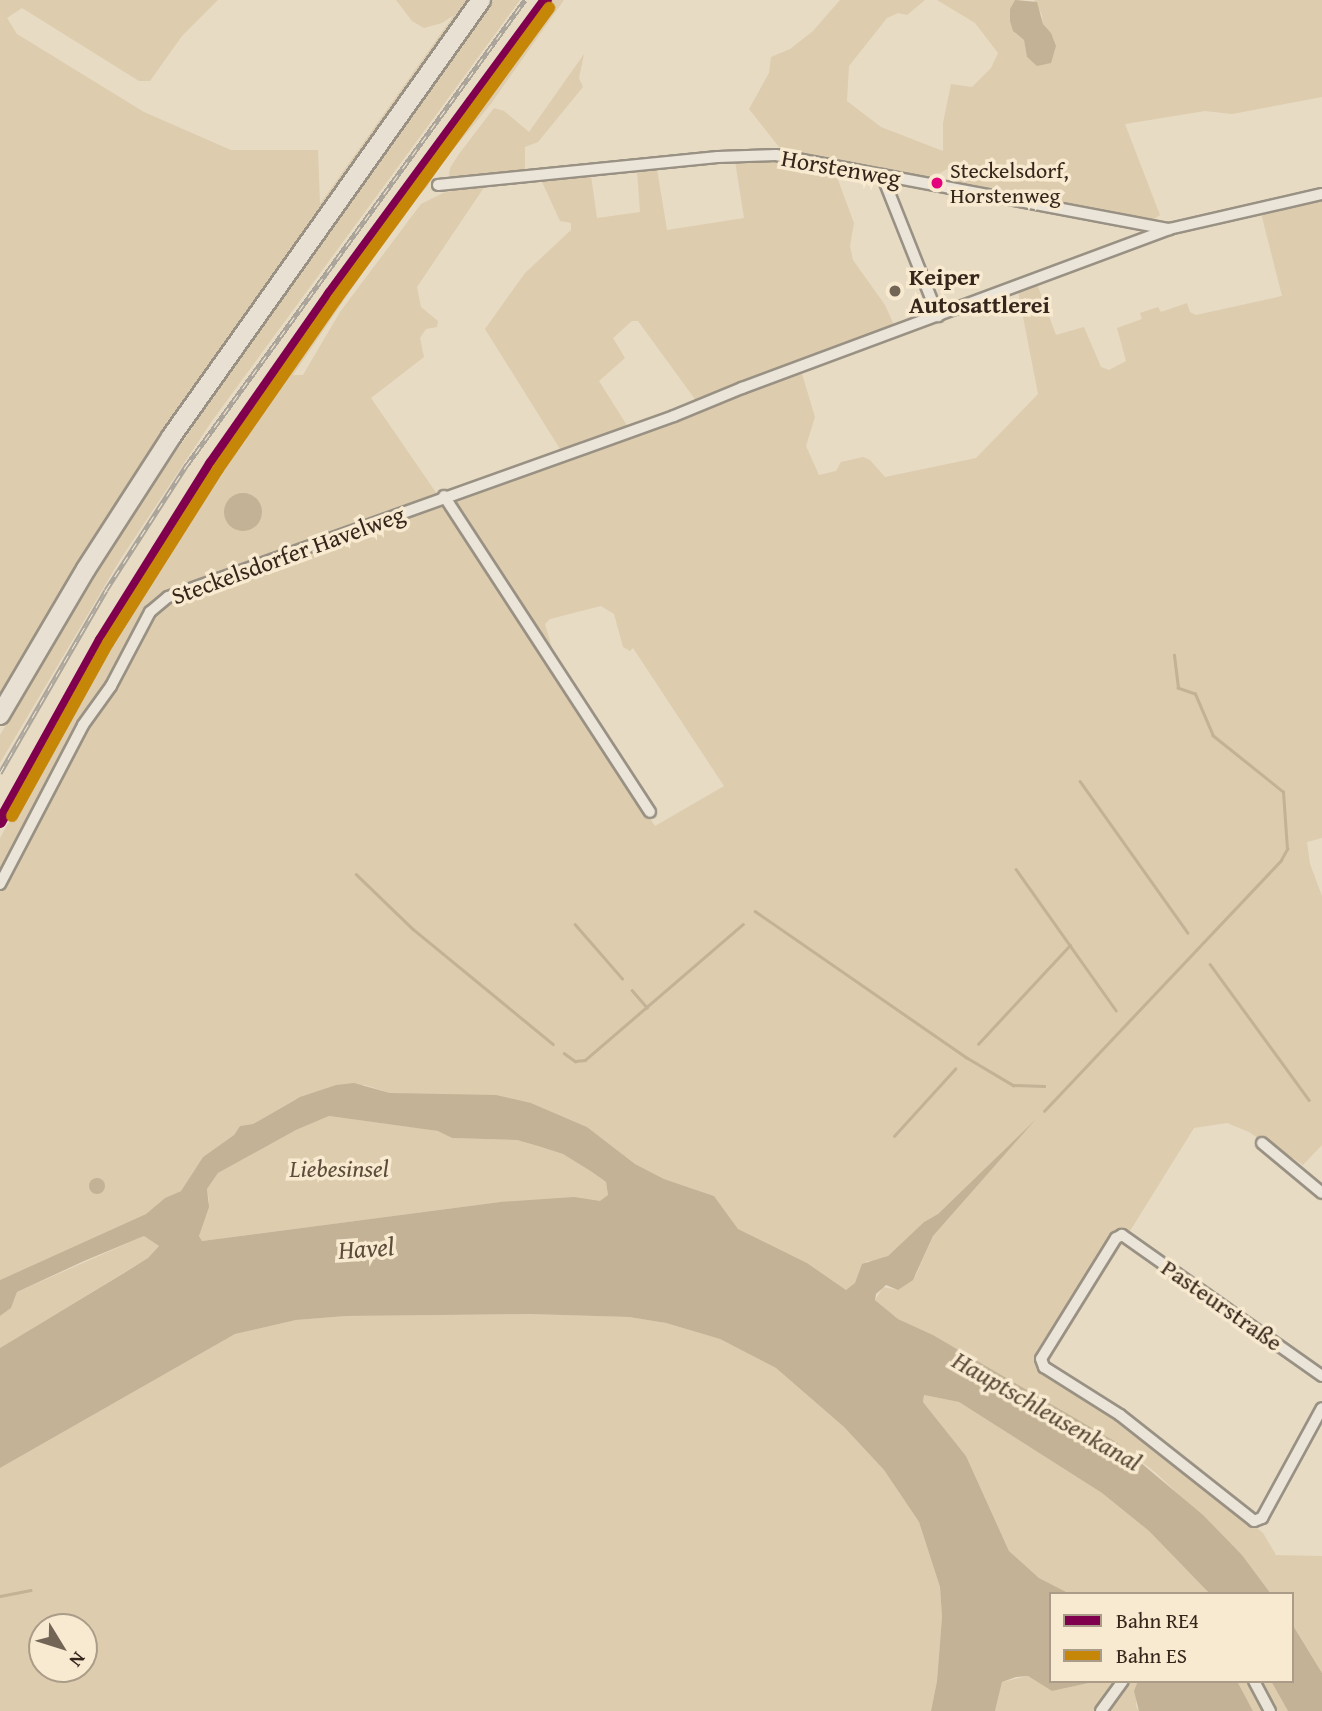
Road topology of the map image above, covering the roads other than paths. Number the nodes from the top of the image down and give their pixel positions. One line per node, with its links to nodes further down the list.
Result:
1 (481, 0): 8 (main road)
2 (882, 175): 3 (street, Horstenweg); 5 (street, Horstenweg); 6 (street)
3 (438, 186)
4 (1322, 194): 5 (street, Horstenweg)
5 (1169, 229): 6 (street, Steckelsdorfer Havelweg)
6 (938, 316): 7 (street, Steckelsdorfer Havelweg)
7 (444, 496): 9 (street); 10 (street, Steckelsdorfer Havelweg)
8 (0, 715)
9 (650, 812)
10 (0, 884)
11 (1262, 1143): 12 (street)
12 (1322, 1193)
13 (1322, 1376): 14 (street, Pasteurstraße)
14 (1322, 1408)
15 (1122, 1683): 17 (street)
16 (1255, 1683): 18 (street)
17 (1101, 1711)
18 (1270, 1711)

